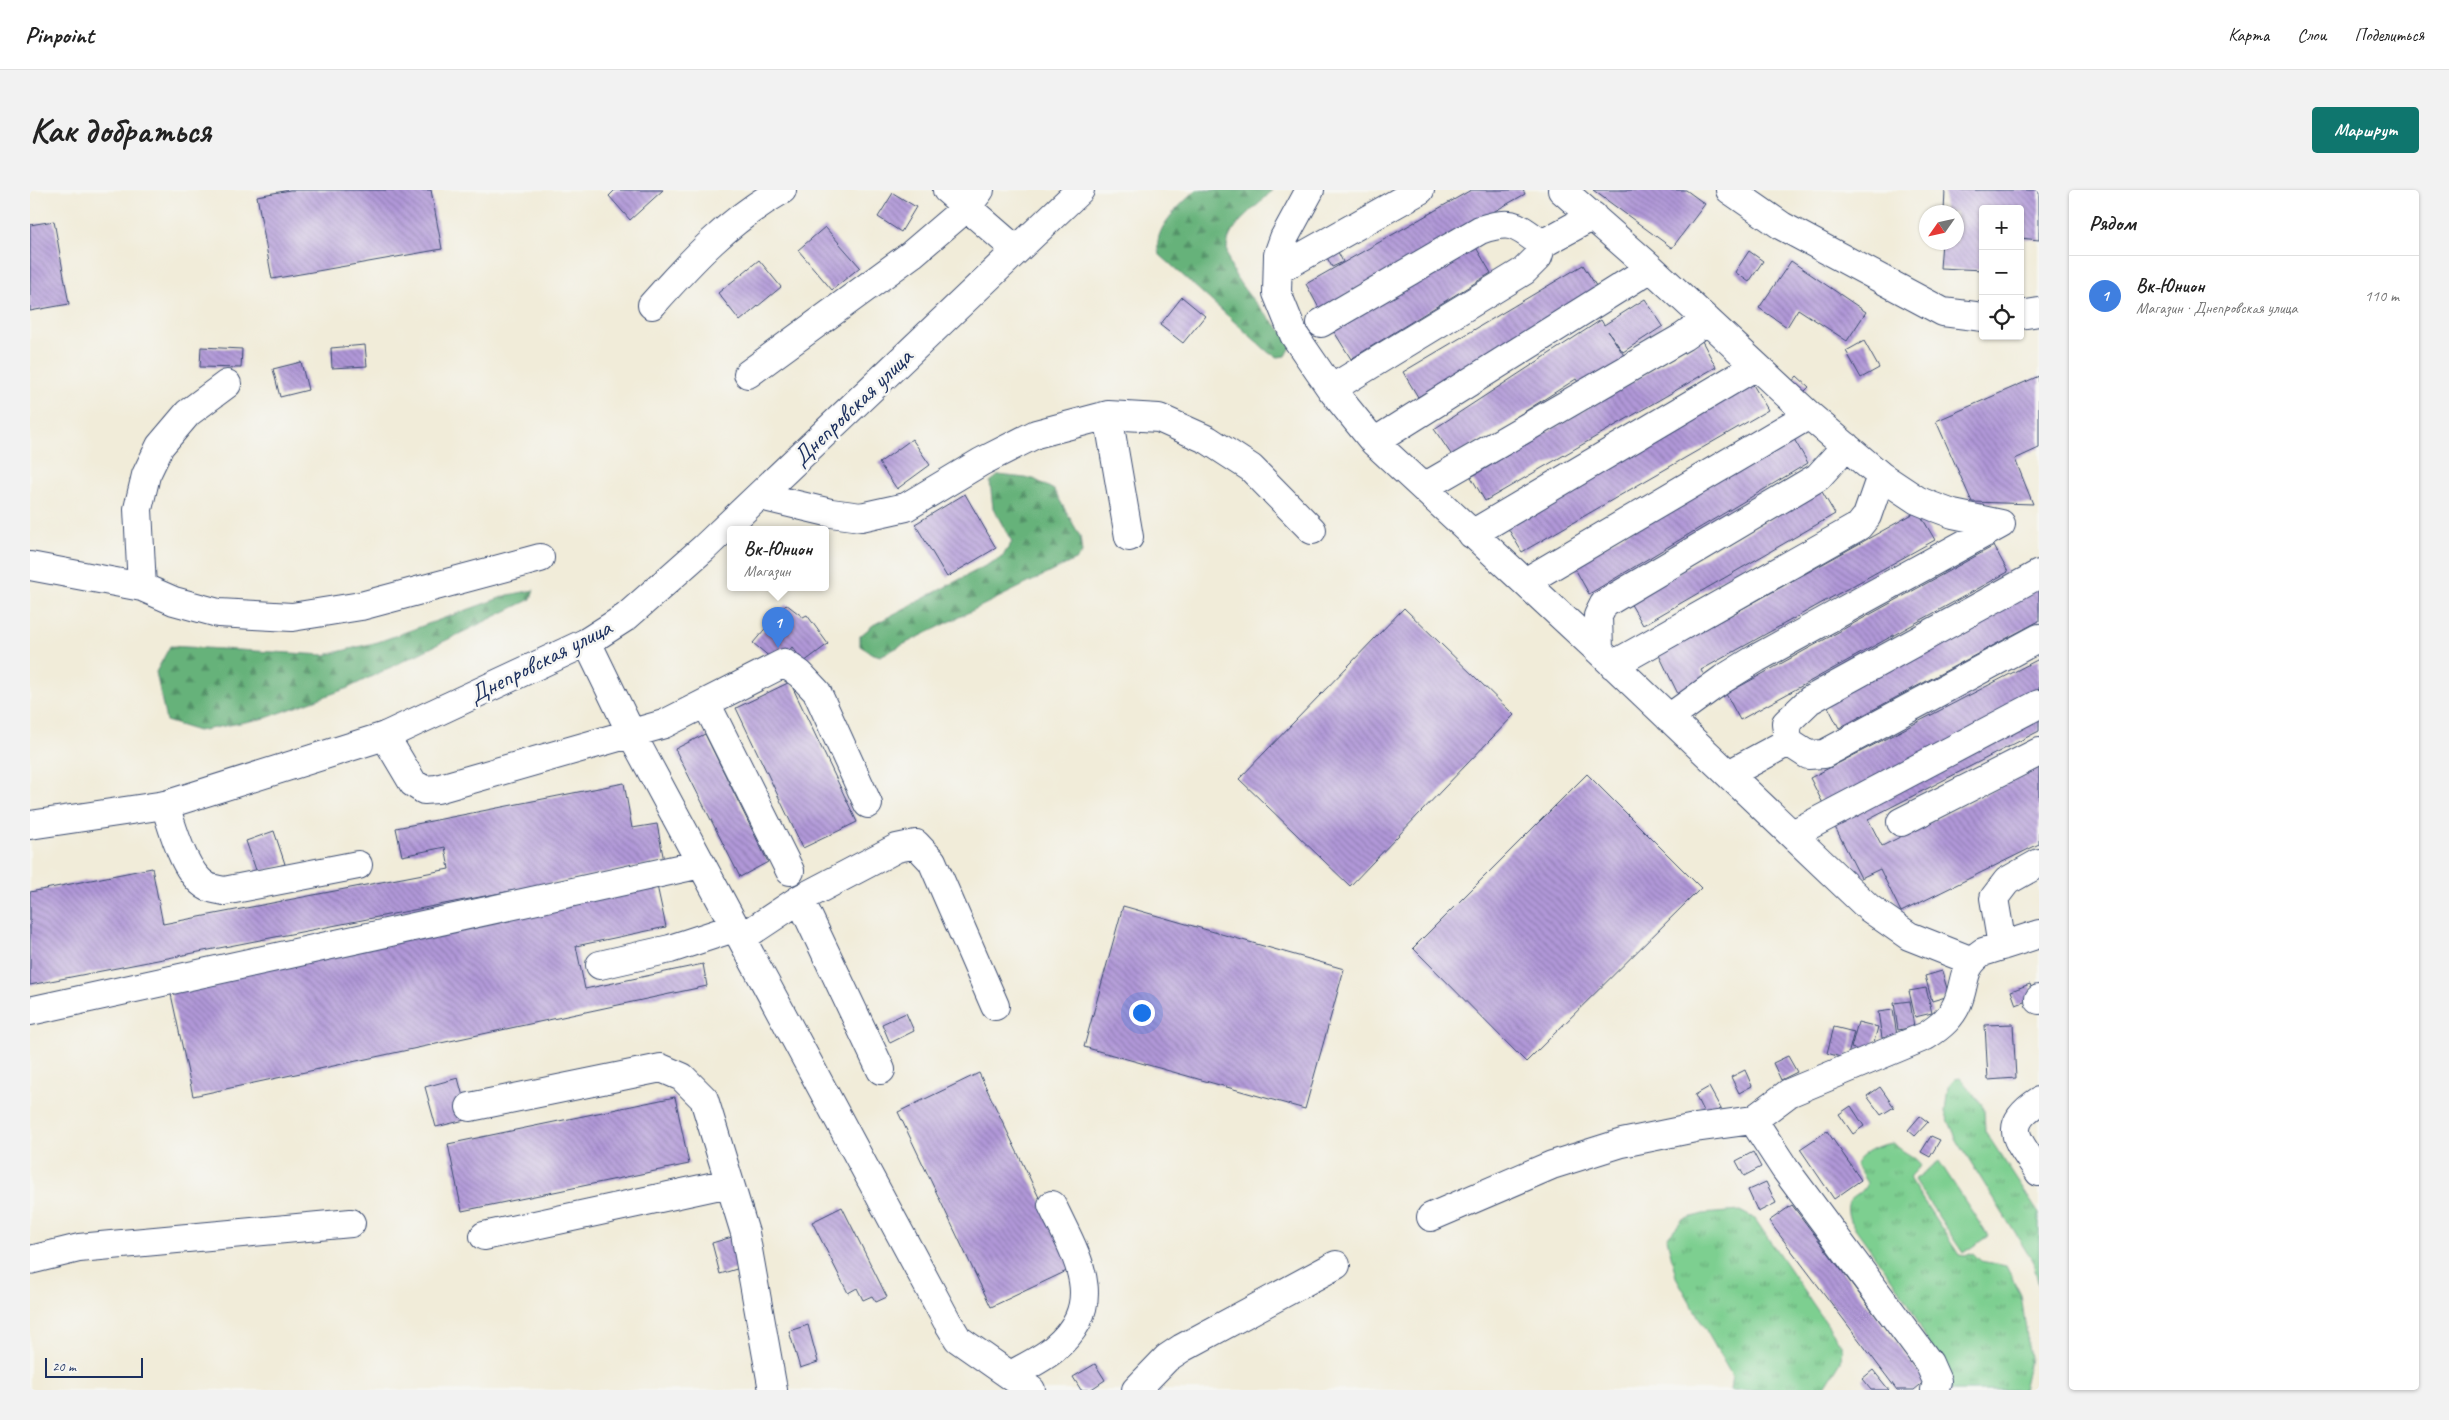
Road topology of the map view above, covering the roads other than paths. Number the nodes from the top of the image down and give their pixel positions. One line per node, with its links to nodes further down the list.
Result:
1 (782, 190): 14 (main road)
2 (947, 190): 8 (main road)
3 (1080, 190): 11 (main road, Днепровская улица)
4 (1310, 190): 13 (main road)
5 (1420, 190): 13 (main road)
6 (1562, 190): 9 (main road)
7 (1730, 190): 17 (main road)
8 (973, 199): 11 (main road); 21 (main road)
9 (1593, 216): 10 (main road); 12 (main road)
10 (1542, 244): 19 (main road); 23 (main road)
11 (1016, 250): 30 (main road, Днепровская улица)
12 (1652, 268): 18 (main road); 26 (main road)
13 (1278, 270): 23 (main road)
14 (652, 305)
15 (2039, 312): 16 (main road)
16 (2024, 314)
17 (1979, 316)
18 (1707, 320): 20 (main road); 29 (main road)
19 (1321, 323)
20 (1756, 366): 25 (main road); 34 (main road)
21 (748, 374)
22 (227, 384): 40 (main road)
23 (1331, 389): 26 (main road)
24 (1108, 415): 30 (main road); 33 (main road); 35 (main road)
25 (1809, 416): 27 (main road); 39 (main road)
26 (1374, 442): 29 (main road)
27 (1846, 446): 28 (main road); 43 (main road)
28 (1881, 476): 43 (main road); 46 (main road)
29 (1424, 487): 34 (main road)
30 (760, 496): 31 (main road, Днепровская улица)
31 (728, 526)
32 (727, 527): 42 (main road, Днепровская улица)
33 (1312, 530)
34 (1472, 534): 39 (main road)
35 (1129, 537)
36 (540, 558): 40 (main road)
37 (30, 566): 40 (main road)
38 (2039, 574): 49 (main road)
39 (1525, 582): 43 (main road)
40 (142, 587)
41 (2039, 638): 49 (main road)
42 (587, 642): 47 (main road); 48 (main road, Днепровская улица)
43 (1606, 658): 46 (main road)
44 (706, 703): 47 (main road); 52 (main road); 60 (main road)
45 (2039, 704): 56 (main road)
46 (1669, 718): 51 (main road)
47 (632, 734): 48 (main road); 58 (main road)
48 (385, 736): 53 (main road, Днепровская улица)
49 (1788, 742): 51 (main road)
50 (2039, 752): 54 (main road)
51 (1729, 774): 56 (main road)
52 (868, 804)
53 (165, 805): 55 (main road, Днепровская улица); 59 (main road)
54 (1901, 822)
55 (30, 825)
56 (1793, 834): 65 (main road)
57 (2039, 863): 64 (main road)
58 (702, 864): 62 (main road); 68 (main road)
59 (358, 865)
60 (790, 871)
61 (800, 899): 62 (main road); 67 (main road); 69 (main road)
62 (740, 932): 66 (main road); 81 (main road)
63 (2039, 934): 64 (main road)
64 (2002, 946): 65 (main road)
65 (1972, 961): 72 (main road)
66 (600, 965)
67 (995, 1006)
68 (30, 1011)
69 (881, 1070)
70 (2039, 1101): 73 (main road)
71 (470, 1107): 74 (main road)
72 (1753, 1120): 76 (main road); 84 (main road)
73 (2039, 1172)
74 (729, 1183): 78 (main road); 82 (main road)
75 (1052, 1204): 81 (main road)
76 (1431, 1217)
77 (350, 1223): 79 (main road)
78 (484, 1236)
79 (30, 1260)
80 (1336, 1265): 83 (main road)
81 (1021, 1382)
82 (773, 1390)
83 (1136, 1390)
84 (1936, 1390)

